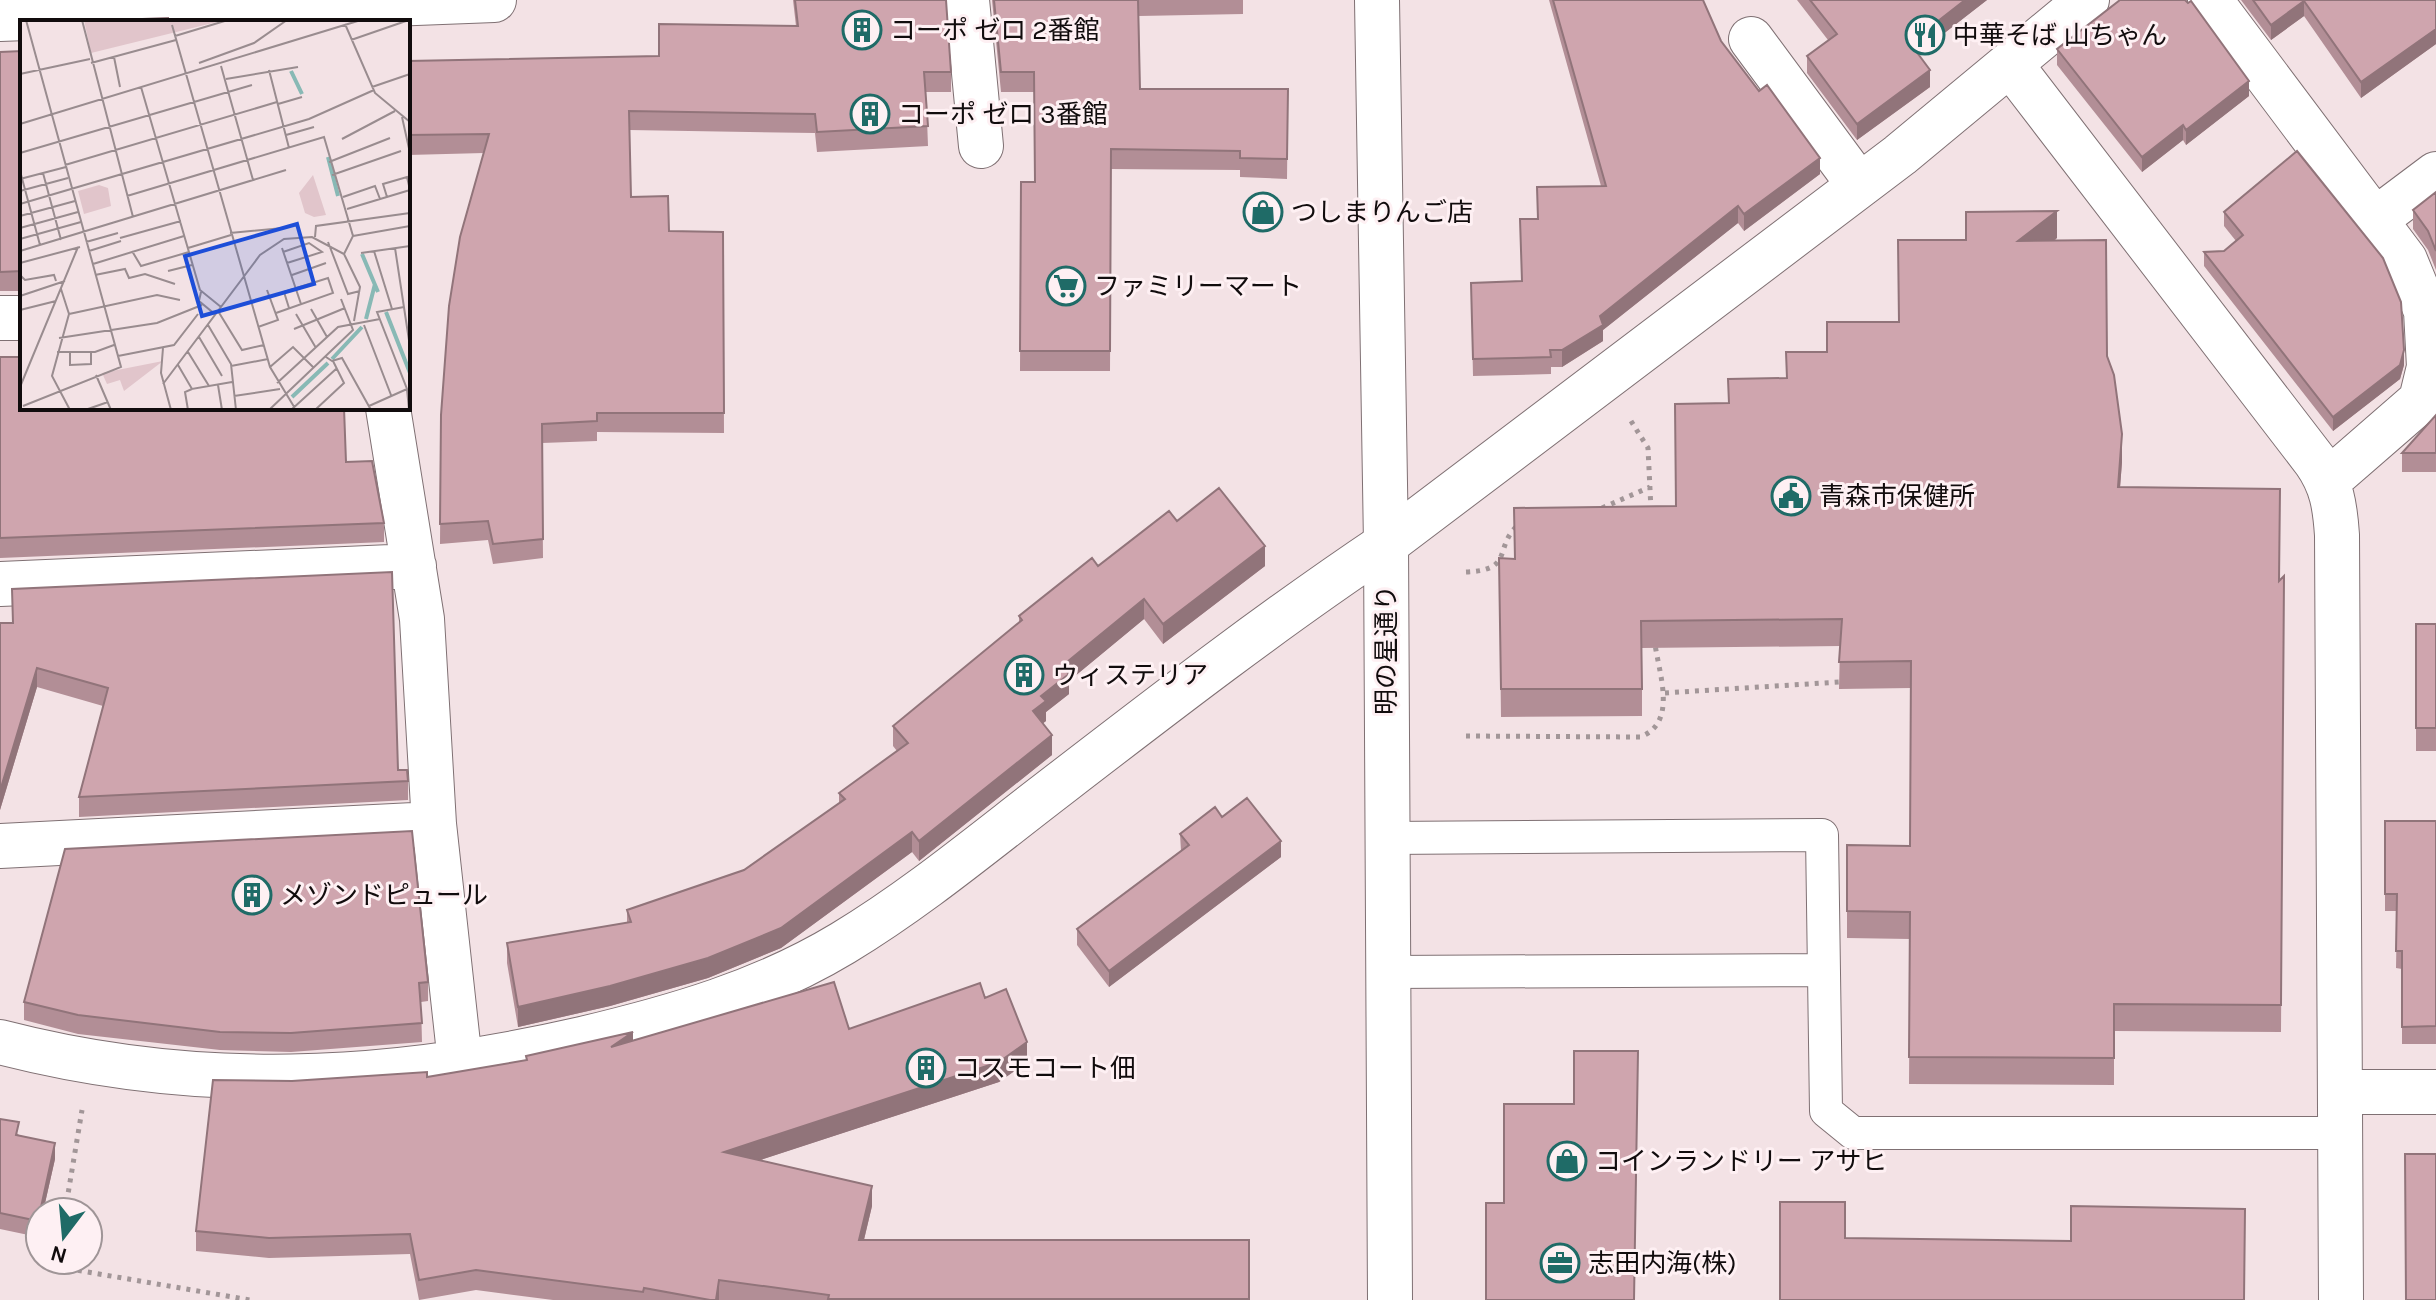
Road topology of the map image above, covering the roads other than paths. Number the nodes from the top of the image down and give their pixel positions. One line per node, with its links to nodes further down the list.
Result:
1 (494, 0): 6 (street)
2 (967, 0): 10 (street)
3 (1377, 0): 16 (street, 明の星通り)
4 (2086, 0): 9 (street)
5 (2210, 0): 13 (street)
6 (387, 9): 7 (street)
7 (0, 19)
8 (1751, 39): 12 (street)
9 (2011, 65): 12 (street); 15 (street)
10 (981, 146)
11 (2436, 174): 13 (street)
12 (1859, 185): 16 (street)
13 (2376, 219): 15 (street)
14 (388, 410): 17 (street)
15 (2329, 480): 27 (street)
16 (1386, 544): 20 (street, 明の星通り); 25 (street)
17 (414, 566): 18 (street); 19 (street)
18 (0, 584)
19 (434, 824): 21 (street); 25 (street)
20 (1386, 838): 22 (lane); 23 (street, 明の星通り)
21 (0, 846)
22 (1824, 970): 23 (lane); 27 (lane)
23 (1388, 972): 28 (street, 明の星通り)
24 (0, 1042): 25 (street)
25 (460, 1062)
26 (2436, 1092): 27 (street)
27 (2342, 1112): 29 (street)
28 (1390, 1300)
29 (2341, 1300)

